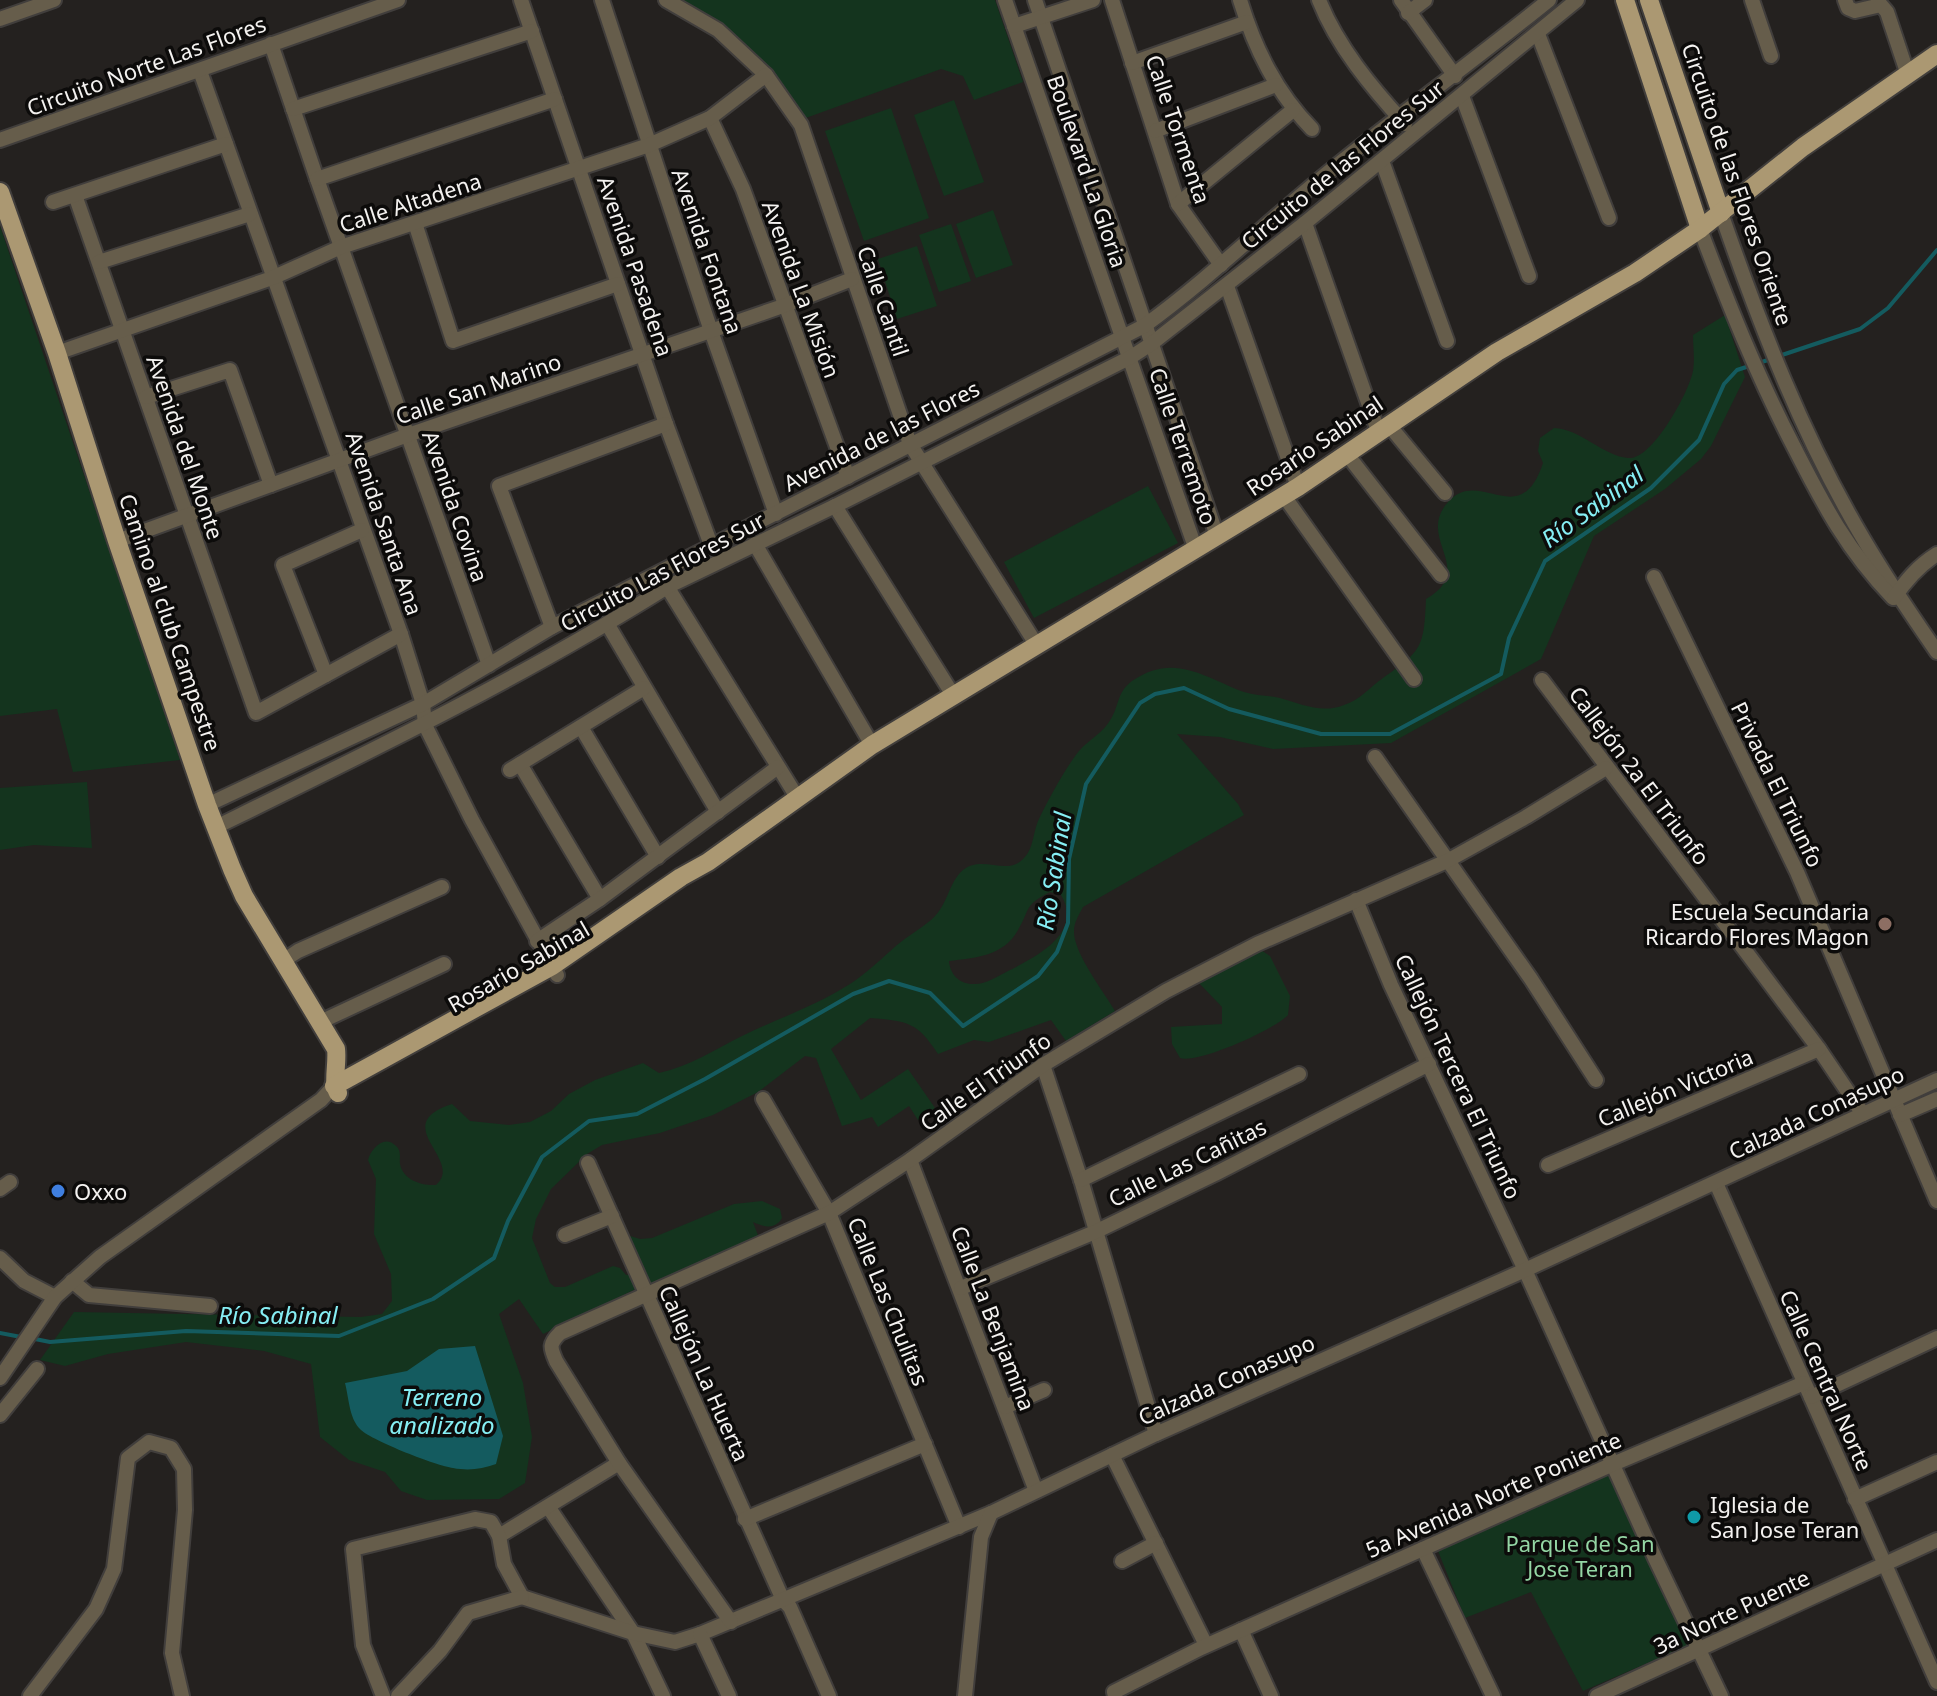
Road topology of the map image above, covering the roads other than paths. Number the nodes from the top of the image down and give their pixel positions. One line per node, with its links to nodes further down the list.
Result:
1 (54, 0): 21 (street)
2 (398, 0): 26 (street, Circuito Norte Las Flores)
3 (521, 0): 24 (street, Avenida Pasadena)
4 (602, 0): 46 (street, Avenida Fontana)
5 (666, 0): 31 (street, Calle Cantil)
6 (1005, 0): 23 (street, Boulevard La Gloria)
7 (1035, 0): 20 (street, Boulevard La Gloria)
8 (1093, 0): 20 (street)
9 (1112, 0): 29 (street, Calle Tormenta)
10 (1240, 0): 22 (street)
11 (1319, 0): 39 (street)
12 (1425, 0): 19 (street)
13 (1549, 0): 33 (street)
14 (1577, 0): 25 (street, Circuito de las Flores Sur)
15 (1625, 0): 59 (main road)
16 (1649, 0): 54 (main road, Circuito de las Flores Oriente)
17 (1752, 0): 28 (street)
18 (1845, 0): 32 (street)
19 (1405, 6): 33 (street)
20 (1041, 18): 23 (street); 69 (street, Boulevard La Gloria)
21 (0, 19)
22 (1247, 22): 29 (street); 34 (street)
23 (1014, 26): 72 (street, Boulevard La Gloria)
24 (532, 31): 36 (street, Avenida Pasadena); 37 (street)
25 (1538, 34): 35 (street, Circuito de las Flores Sur); 56 (street)
26 (271, 44): 30 (street, Circuito Norte Las Flores); 37 (street, Avenida Covina)
27 (1937, 54): 32 (main road, Rosario Sabinal)
28 (1771, 56)
29 (1132, 63): 42 (street, Calle Tormenta)
30 (200, 71): 44 (street, Circuito Norte Las Flores); 45 (street, Avenida Santa Ana)
31 (766, 75): 40 (street, Calle Altadena); 65 (street, Calle Cantil)
32 (1908, 75): 54 (main road, Rosario Sabinal)
33 (1455, 76): 39 (street)
34 (1276, 85): 38 (street); 42 (street)
35 (1462, 96): 43 (street, Circuito de las Flores Sur); 63 (street)
36 (555, 99): 48 (street, Avenida Pasadena); 49 (street)
37 (293, 109): 49 (street, Avenida Covina)
38 (1293, 110): 41 (street); 53 (street)
39 (1399, 117): 43 (street); 62 (street)
40 (710, 118): 46 (street, Calle Altadena); 68 (street, Avenida La Misión)
41 (1312, 129)
42 (1155, 131): 53 (street, Calle Tormenta)
43 (1414, 134): 47 (street, Circuito de las Flores Sur)
44 (0, 140)
45 (226, 144): 51 (street); 55 (street, Avenida Santa Ana)
46 (649, 145): 48 (street, Calle Altadena); 71 (street, Avenida Fontana)
47 (1382, 161): 58 (street, Circuito de las Flores Sur); 73 (street)
48 (579, 169): 57 (street, Calle Altadena); 66 (street, Avenida Pasadena)
49 (317, 179): 60 (street, Avenida Covina)
50 (0, 192): 75 (main road, Camino al club Campestre)
51 (75, 195): 52 (street); 61 (street, Avenida del Monte)
52 (53, 202)
53 (1178, 204): 62 (street, Calle Tormenta)
54 (1721, 213): 59 (main road, Rosario Sabinal); 90 (street, Circuito de las Flores Oriente)
55 (250, 214): 61 (street); 64 (street, Avenida Santa Ana)
56 (1609, 218)
57 (415, 223): 60 (street, Calle Altadena); 66 (street)
58 (1305, 223): 67 (street, Circuito de las Flores Sur); 80 (street)
59 (1700, 229): 80 (main road, Rosario Sabinal); 91 (street, Circuito de las Flores Oriente)
60 (341, 247): 64 (street, Calle Altadena); 81 (street, Avenida Covina)
61 (99, 262): 70 (street, Avenida del Monte)
62 (1221, 265): 69 (street)
63 (1529, 276)
64 (272, 278): 70 (street, Calle Altadena); 84 (street, Avenida Santa Ana)
65 (852, 279): 68 (street, Calle San Marino); 82 (street, Calle Cantil)
66 (618, 284): 76 (street, Avenida Pasadena)
67 (1227, 286): 74 (street, Circuito de las Flores Sur); 88 (street)
68 (783, 306): 71 (street, Calle San Marino); 86 (street, Avenida La Misión)
69 (1144, 326): 72 (street); 74 (street, Boulevard La Gloria)
70 (122, 330): 75 (street, Calle Altadena); 78 (street, Avenida del Monte)
71 (711, 331): 76 (street, Calle San Marino); 93 (street, Avenida Fontana)
72 (1123, 338): 77 (street, Boulevard La Gloria); 82 (street, Avenida de las Flores)
73 (1447, 341)
74 (1151, 344): 77 (street, Circuito de las Flores Sur); 96 (street, Calle Terremoto)
75 (57, 353): 97 (main road, Camino al club Campestre)
76 (644, 354): 79 (street, Avenida Pasadena); 81 (street, Calle San Marino)
77 (1131, 357): 85 (street, Circuito Las Flores Sur); 100 (street, Calle Terremoto)
78 (146, 397): 87 (street); 94 (street, Avenida del Monte)
79 (666, 424): 99 (street, Avenida Pasadena); 108 (street)
80 (1383, 427): 83 (main road, Rosario Sabinal); 89 (street)
81 (408, 435): 84 (street, Calle San Marino); 112 (street, Avenida Covina)
82 (910, 444): 85 (street, Calle Cantil); 86 (street, Avenida de las Flores)
83 (1346, 453): 88 (main road, Rosario Sabinal); 103 (street)
84 (340, 461): 87 (street, Calle San Marino); 95 (street, Avenida Santa Ana)
85 (922, 461): 92 (street, Circuito Las Flores Sur); 110 (street, Calle Cantil)
86 (848, 477): 93 (street, Avenida de las Flores)
87 (271, 485): 94 (street, Calle San Marino)
88 (1291, 491): 96 (main road, Rosario Sabinal); 114 (street)
89 (1445, 493)
90 (1839, 493): 91 (street); 106 (street, Circuito de las Flores Oriente)
91 (1823, 504): 106 (street, Circuito de las Flores Oriente)
92 (835, 506): 98 (street, Circuito Las Flores Sur); 117 (street)
93 (776, 514): 99 (street, Avenida de las Flores)
94 (187, 515): 97 (street, Calle San Marino); 113 (street, Avenida del Monte)
95 (362, 530): 109 (street, Avenida Santa Ana); 113 (street)
96 (1217, 536): 100 (main road, Rosario Sabinal)
97 (117, 541): 126 (main road, Camino al club Campestre)
98 (755, 544): 105 (street, Circuito Las Flores Sur); 121 (street)
99 (711, 545): 102 (street, Avenida de las Flores)
100 (1196, 550): 110 (main road, Rosario Sabinal)
101 (1937, 554): 106 (street)
102 (659, 572): 105 (street); 108 (street, Circuito Las Flores Sur)
103 (1441, 575)
104 (1654, 577): 150 (street, Privada El Triunfo)
105 (667, 587): 107 (street, Circuito Las Flores Sur); 123 (street)
106 (1896, 596): 111 (street)
107 (608, 625): 116 (street); 119 (street, Circuito Las Flores Sur)
108 (552, 627): 112 (street, Circuito Las Flores Sur)
109 (401, 634): 113 (street); 118 (street, Avenida Santa Ana)
110 (1036, 644): 117 (main road, Rosario Sabinal)
111 (1937, 652)
112 (489, 665): 118 (street, Circuito Las Flores Sur)
113 (326, 675)
114 (1414, 679)
115 (1542, 680): 124 (street, Callejón 2a El Triunfo)
116 (644, 688): 120 (street); 127 (street)
117 (953, 695): 121 (main road, Rosario Sabinal)
118 (423, 704): 119 (street, Avenida Santa Ana); 126 (street, Circuito Las Flores Sur)
119 (425, 725): 128 (street, Circuito Las Flores Sur); 134 (street, Avenida Santa Ana)
120 (581, 727): 129 (street); 132 (street)
121 (872, 745): 125 (main road, Rosario Sabinal)
122 (1375, 757): 130 (street)
123 (778, 767): 125 (street); 127 (street)
124 (1606, 768): 130 (street, Calle El Triunfo); 140 (street, Callejón 2a El Triunfo)
125 (797, 797): 137 (main road, Rosario Sabinal)
126 (207, 805): 128 (main road, Camino al club Campestre)
127 (718, 812): 129 (street)
128 (216, 827): 135 (main road, Camino al club Campestre)
129 (658, 857): 132 (street)
130 (1447, 861): 133 (street, Calle El Triunfo); 145 (street)
131 (442, 887): 135 (street)
132 (600, 899): 134 (street)
133 (1356, 900): 141 (street, Callejón Tercera El Triunfo); 142 (street, Calle El Triunfo)
134 (537, 941): 137 (street, Avenida Santa Ana)
135 (283, 961): 138 (main road, Camino al club Campestre)
136 (444, 964): 138 (street)
137 (554, 971): 143 (main road, Rosario Sabinal)
138 (320, 1022): 139 (main road, Camino al club Campestre)
139 (336, 1049): 143 (main road); 147 (main road)
140 (1819, 1049): 151 (street, Callejón 2a El Triunfo); 155 (street, Callejón Victoria)
141 (1429, 1064): 161 (street, Calle Las Cañitas); 164 (street, Callejón Tercera El Triunfo)
142 (1043, 1065): 153 (street, Calle El Triunfo); 156 (street)
143 (374, 1067): 147 (main road, Rosario Sabinal)
144 (1299, 1074): 156 (street)
145 (1596, 1080)
146 (1937, 1080): 150 (street, Calzada Conasupo)
147 (331, 1093): 165 (street)
148 (763, 1099): 159 (street, Calle Las Chulitas)
149 (1937, 1099): 152 (street)
150 (1893, 1100): 151 (street, Calzada Conasupo); 152 (street, Privada El Triunfo)
151 (1863, 1114): 157 (street, Calzada Conasupo)
152 (1900, 1115): 158 (street, Privada El Triunfo)
153 (910, 1160): 159 (street, Calle El Triunfo); 166 (street, Calle La Benjamina)
154 (588, 1163): 160 (street, Callejón La Huerta)
155 (1548, 1165)
156 (1081, 1180): 161 (street)
157 (1716, 1183): 164 (street, Calzada Conasupo); 173 (street, Calle Central Norte)
158 (1937, 1201)
159 (829, 1213): 167 (street, Calle El Triunfo); 179 (street, Calle Las Chulitas)
160 (612, 1216): 162 (street); 167 (street, Callejón La Huerta)
161 (1095, 1232): 166 (street, Calle Las Cañitas); 178 (street)
162 (565, 1235)
163 (0, 1258): 168 (street)
164 (1525, 1270): 178 (street, Calzada Conasupo); 183 (street, Callejón Tercera El Triunfo)
165 (72, 1281): 168 (street); 169 (street)
166 (961, 1288): 176 (street, Calle La Benjamina)
167 (647, 1296): 182 (street, Calle El Triunfo); 188 (street, Callejón La Huerta)
168 (55, 1297): 172 (street)
169 (210, 1306)
170 (1937, 1338): 175 (street)
171 (37, 1369): 177 (street)
172 (0, 1378)
173 (1804, 1383): 175 (street, Calle Central Norte); 183 (street, 5a Avenida Norte Poniente)
174 (1044, 1390): 176 (street)
175 (1811, 1397): 185 (street, Calle Central Norte)
176 (1005, 1407): 184 (street, Calle La Benjamina)
177 (0, 1415)
178 (1156, 1434): 180 (street, Calzada Conasupo)
179 (925, 1444): 188 (street); 189 (street, Calle Las Chulitas)
180 (1112, 1455): 184 (street, Calzada Conasupo); 192 (street)
181 (1937, 1462): 185 (street)
182 (619, 1463): 186 (street); 198 (street)
183 (1613, 1464): 193 (street, 5a Avenida Norte Poniente); 203 (street, Callejón Tercera El Triunfo)
184 (1036, 1491): 187 (street, Calzada Conasupo)
185 (1855, 1499): 195 (street, Calle Central Norte)
186 (549, 1508): 190 (street); 200 (street)
187 (991, 1513): 189 (street, Calzada Conasupo); 212 (street)
188 (745, 1519): 197 (street, Callejón La Huerta)
189 (959, 1527): 197 (street, Calzada Conasupo)
190 (499, 1536): 196 (street); 207 (street)
191 (1937, 1540): 195 (street, 3a Norte Puente)
192 (1156, 1543): 194 (street); 202 (street)
193 (1423, 1549): 199 (street, 5a Avenida Norte Poniente); 215 (street)
194 (1122, 1561)
195 (1884, 1565): 203 (street, 3a Norte Puente); 204 (street, Calle Central Norte)
196 (522, 1597): 200 (street, Calzada Conasupo); 208 (street)
197 (783, 1600): 198 (street, Calzada Conasupo); 211 (street, Callejón La Huerta)
198 (731, 1622): 201 (street, Calzada Conasupo)
199 (1241, 1630): 202 (street, 5a Avenida Norte Poniente); 214 (street)
200 (633, 1633): 201 (street, Calzada Conasupo); 209 (street)
201 (700, 1634): 210 (street)
202 (1204, 1646): 213 (street, 5a Avenida Norte Poniente)
203 (1700, 1650): 216 (street, 3a Norte Puente); 217 (street, Callejón Tercera El Triunfo)
204 (1937, 1682)
205 (30, 1696): 206 (street)
206 (182, 1696)
207 (383, 1696)
208 (398, 1696)
209 (663, 1696)
210 (729, 1696)
211 (829, 1696)
212 (965, 1696)
213 (1115, 1696)
214 (1271, 1696)
215 (1493, 1696)
216 (1597, 1696)
217 (1721, 1696)

